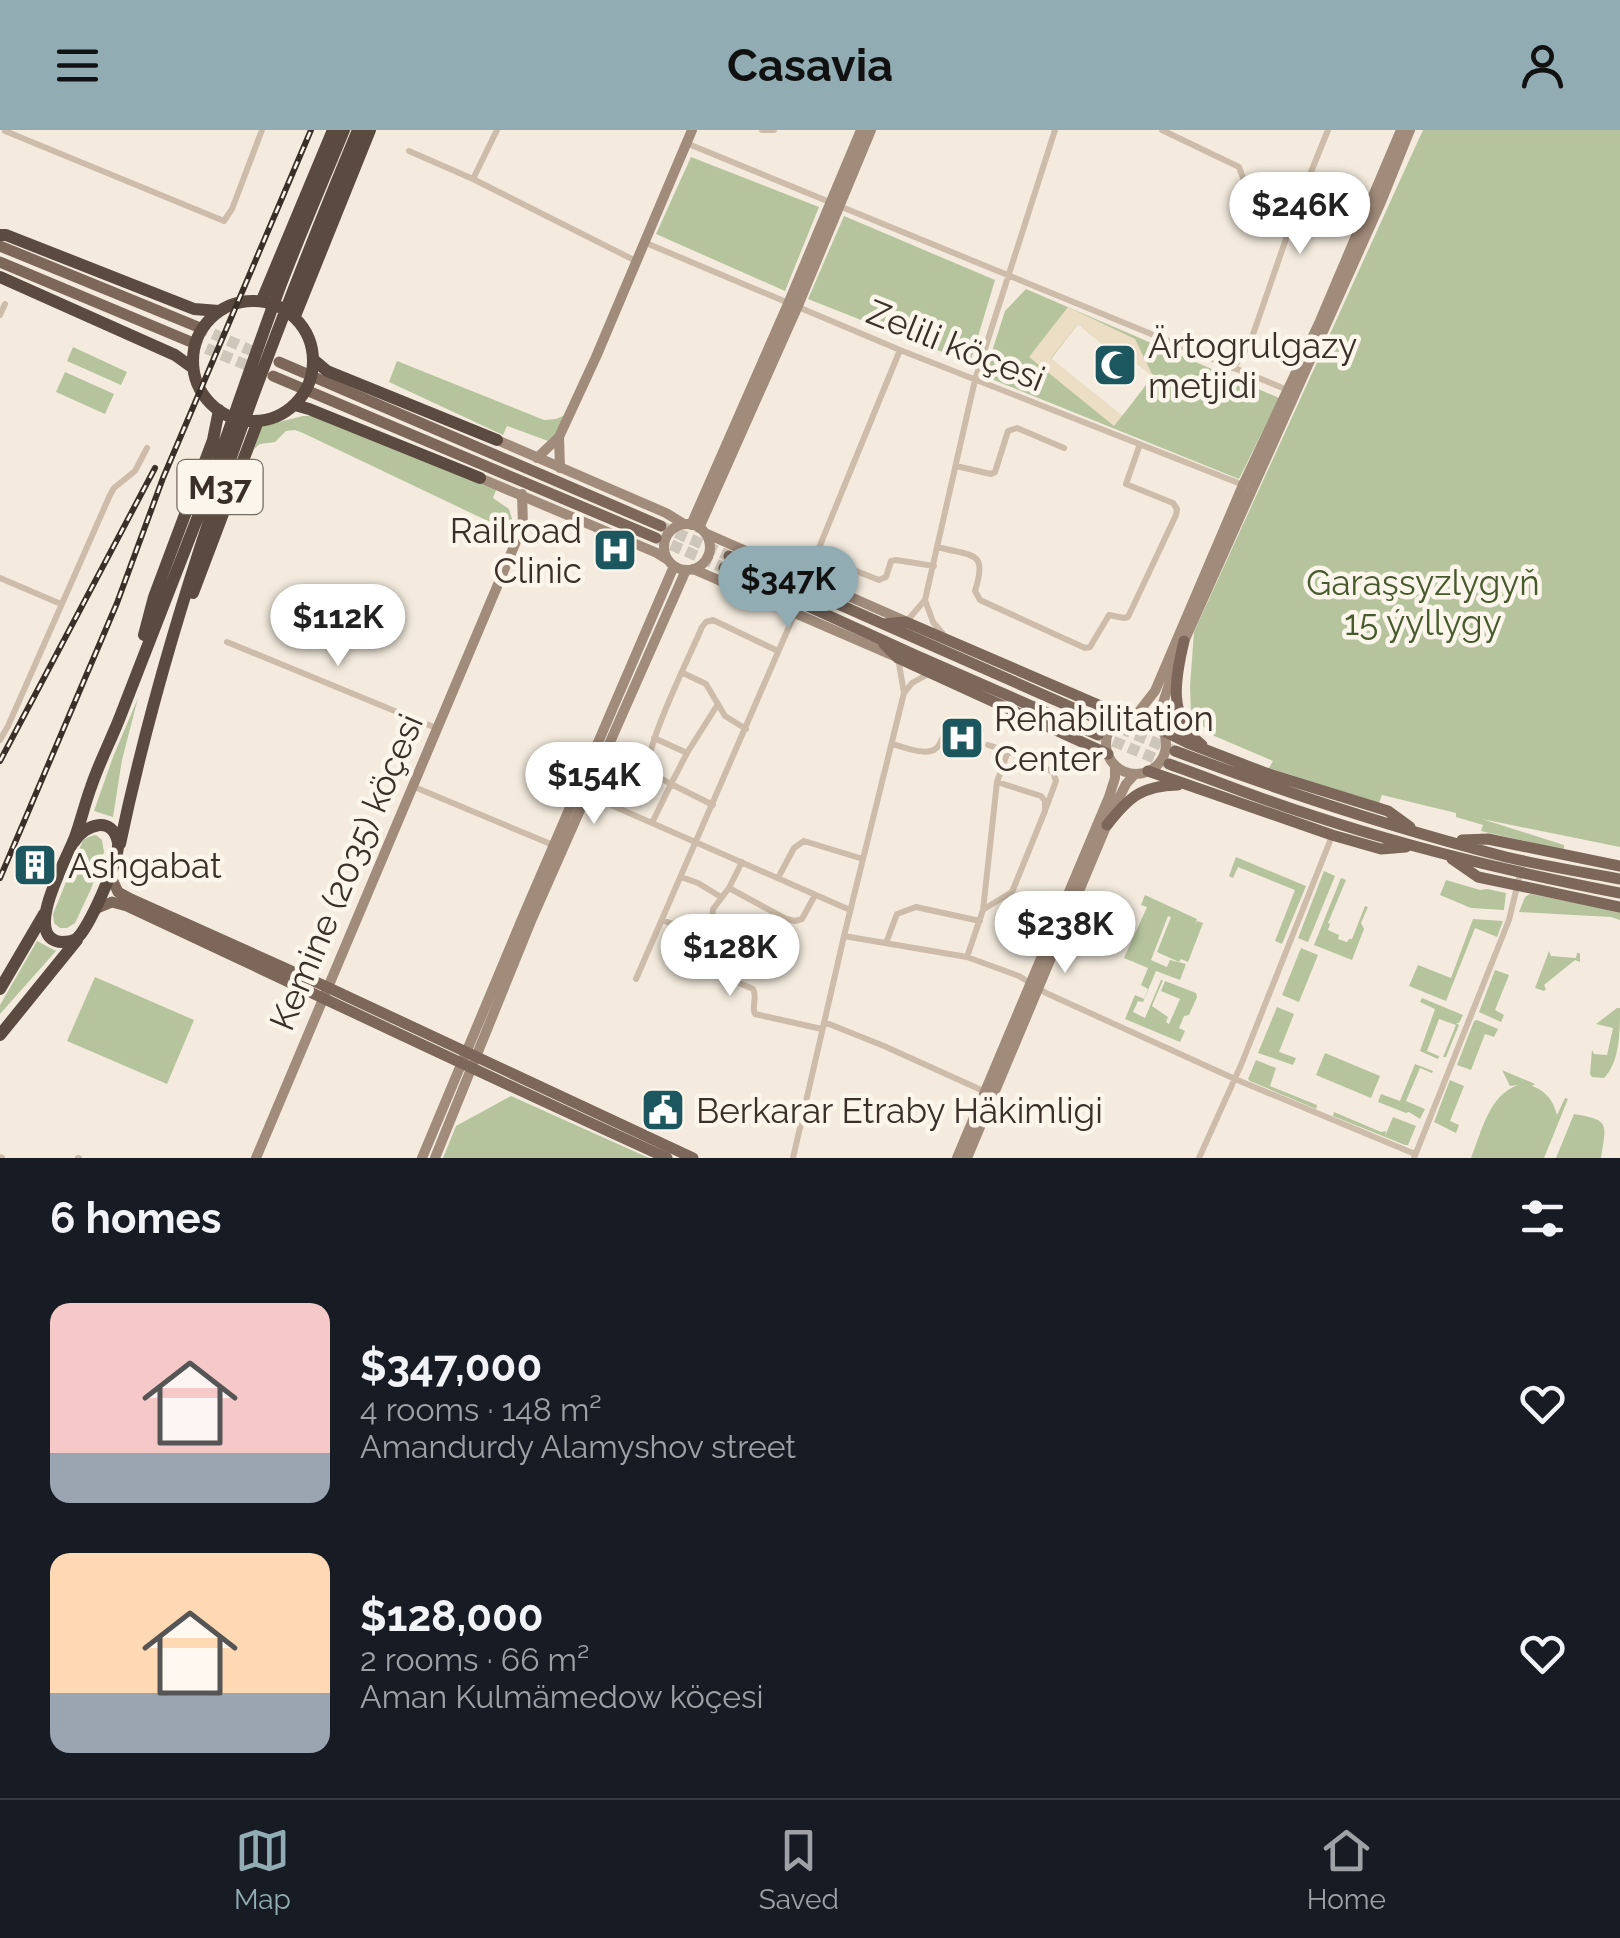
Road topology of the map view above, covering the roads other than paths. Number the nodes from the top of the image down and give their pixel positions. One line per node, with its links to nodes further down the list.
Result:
1 (262, 130): 17 (street)
2 (333, 130): 30 (highway)
3 (344, 130): 97 (highway, M37)
4 (358, 130): 90 (highway, M37)
5 (370, 130): 35 (highway)
6 (497, 130): 21 (street)
7 (692, 130): 19 (street)
8 (762, 130): 9 (street)
9 (774, 130)
10 (861, 130): 22 (street)
11 (871, 130): 22 (street)
12 (1055, 130): 28 (street)
13 (1162, 130): 23 (street)
14 (1328, 130): 23 (street)
15 (1401, 130): 45 (street)
16 (1410, 130): 45 (street)
17 (6, 131): 18 (street)
18 (0, 142)
19 (686, 143): 22 (street); 25 (street)
20 (409, 152): 21 (street)
21 (472, 179): 26 (street)
22 (835, 204): 28 (street); 32 (street)
23 (1298, 204): 42 (street)
24 (1, 237): 33 (highway); 36 (main road)
25 (645, 242): 26 (street); 32 (street, Zelili köçesi)
26 (636, 261): 49 (street)
27 (0, 262): 37 (main road)
28 (1008, 276): 42 (street); 44 (street)
29 (0, 277): 41 (highway)
30 (262, 300): 33 (highway); 35 (highway)
31 (5, 304): 34 (street)
32 (792, 306): 38 (street, Zelili köçesi); 64 (street)
33 (218, 311): 41 (highway)
34 (0, 314)
35 (295, 316): 39 (highway)
36 (198, 327)
37 (191, 342)
38 (900, 350): 44 (street, Zelili köçesi); 71 (street)
39 (314, 360): 46 (highway); 50 (highway)
40 (278, 362): 55 (main road)
41 (194, 368): 47 (highway)
42 (1233, 368): 45 (street)
43 (273, 376): 59 (main road)
44 (975, 380): 51 (street, Zelili köçesi); 57 (street)
45 (1292, 392): 61 (street)
46 (295, 405): 48 (highway); 60 (highway)
47 (218, 410): 48 (highway); 97 (highway)
48 (258, 421): 90 (highway)
49 (559, 437): 56 (street); 58 (street)
50 (496, 440): 54 (street); 55 (main road)
51 (1140, 444): 61 (street, Zelili köçesi); 69 (street)
52 (147, 448): 79 (street)
53 (1064, 448): 57 (street)
54 (523, 452): 55 (main road); 56 (street)
55 (506, 458): 59 (main road)
56 (537, 458): 58 (street)
57 (956, 466): 69 (street)
58 (560, 468): 65 (street)
59 (503, 474): 60 (main road); 62 (main road)
60 (480, 478): 62 (street)
61 (1247, 487): 84 (street); 96 (street)
62 (518, 493): 63 (street); 66 (street, Kemine (2035) köçesi)
63 (552, 507): 66 (street); 70 (street)
64 (704, 508): 65 (street); 67 (street); 68 (street)
65 (666, 513): 67 (street)
66 (523, 525): 100 (street, Kemine (2035) köçesi)
67 (695, 527): 68 (street); 72 (street); 72 (street)
68 (727, 541): 75 (street)
69 (938, 547): 73 (street)
70 (657, 553): 72 (street); 77 (street)
71 (816, 555): 73 (street); 75 (street)
72 (680, 566): 74 (street); 77 (street)
73 (934, 566): 78 (street)
74 (708, 574): 77 (street); 80 (street)
75 (807, 577): 81 (street)
76 (0, 578): 79 (street)
77 (671, 588): 119 (street); 129 (street)
78 (925, 600): 81 (street); 86 (street)
79 (60, 604): 105 (street)
80 (796, 613): 87 (street); 88 (street)
81 (906, 622): 82 (main road); 86 (main road)
82 (882, 624): 83 (main road); 89 (main road)
83 (878, 637): 88 (main road); 93 (main road)
84 (1184, 641): 99 (street); 110 (main road)
85 (226, 642): 100 (street)
86 (968, 650): 89 (main road); 96 (main road)
87 (778, 651): 91 (street); 101 (street)
88 (898, 658): 92 (main road); 94 (street)
89 (979, 668): 98 (main road)
90 (162, 670): 131 (highway, M37)
91 (683, 673): 95 (street); 104 (street)
92 (930, 673): 93 (main road); 94 (street); 112 (main road)
93 (968, 678): 103 (main road)
94 (904, 693): 106 (street)
95 (718, 704): 101 (street); 111 (street)
96 (1130, 715): 99 (street); 112 (street)
97 (120, 717): 126 (highway, M37)
98 (1105, 722)
99 (1159, 726): 110 (main road); 114 (street)
100 (436, 728): 117 (street, Kemine (2035) köçesi)
101 (746, 729): 120 (street)
102 (981, 730): 106 (street)
103 (1098, 734)
104 (654, 738): 111 (street); 116 (street)
105 (0, 740)
106 (892, 744): 132 (street)
107 (988, 745): 108 (street)
108 (1008, 751): 115 (street); 121 (street)
109 (1175, 751): 124 (main road)
110 (1214, 752): 124 (main road)
111 (688, 753): 116 (street)
112 (1112, 760): 114 (street); 157 (street)
113 (1169, 764): 128 (main road)
114 (1142, 772): 118 (main road); 123 (street)
115 (997, 782): 121 (street); 147 (street)
116 (670, 784): 120 (street); 122 (street)
117 (411, 786): 129 (street); 159 (street, Kemine (2035) köçesi)
118 (1195, 787): 123 (main road); 125 (main road)
119 (586, 794): 122 (street); 129 (street)
120 (713, 805): 127 (street)
121 (1045, 810): 147 (street)
122 (652, 823): 127 (street)
123 (1107, 825): 157 (street)
124 (1418, 832): 130 (main road)
125 (1332, 835): 128 (main road); 163 (street)
126 (74, 842): 131 (highway); 148 (highway, M37)
127 (696, 842): 133 (street); 136 (street)
128 (1413, 846): 130 (main road)
129 (558, 847): 162 (street)
130 (1446, 848): 134 (main road); 138 (main road); 139 (main road)
131 (117, 856): 135 (highway, M37)
132 (863, 859): 137 (street); 146 (street)
133 (742, 862): 137 (street); 140 (street)
134 (1620, 866)
135 (110, 875): 145 (highway, M37); 159 (main road)
136 (681, 877): 143 (street); 149 (street)
137 (778, 878): 142 (street)
138 (1620, 879)
139 (1518, 880): 141 (main road); 144 (main road); 165 (street)
140 (729, 888): 142 (street); 143 (street)
141 (1620, 894)
142 (815, 895): 146 (street)
143 (721, 897): 153 (street)
144 (1620, 907)
145 (95, 910): 152 (highway, M37); 159 (main road)
146 (850, 910): 151 (street)
147 (983, 910): 150 (street)
148 (45, 912): 152 (highway); 158 (highway, M37)
149 (662, 920): 153 (street); 156 (street)
150 (980, 922): 154 (street); 155 (street)
151 (844, 936): 154 (street); 160 (street)
152 (79, 937): 161 (highway, M37)
153 (710, 940): 160 (street)
154 (886, 943): 155 (street)
155 (967, 957): 157 (street)
156 (636, 979)
157 (1034, 985): 163 (street); 164 (street)
158 (0, 989)
159 (325, 992): 162 (main road); 166 (street, Kemine (2035) köçesi)
160 (823, 1026): 164 (street); 171 (street)
161 (0, 1035)
162 (469, 1060): 167 (street); 168 (street); 169 (main road); 170 (main road)
163 (1235, 1079): 165 (street); 174 (street)
164 (989, 1093): 172 (street); 173 (street)
165 (1414, 1156)
166 (256, 1158)
167 (422, 1158)
168 (435, 1158)
169 (667, 1158)
170 (693, 1158)
171 (793, 1158)
172 (957, 1158)
173 (967, 1158)
174 (1199, 1158)

